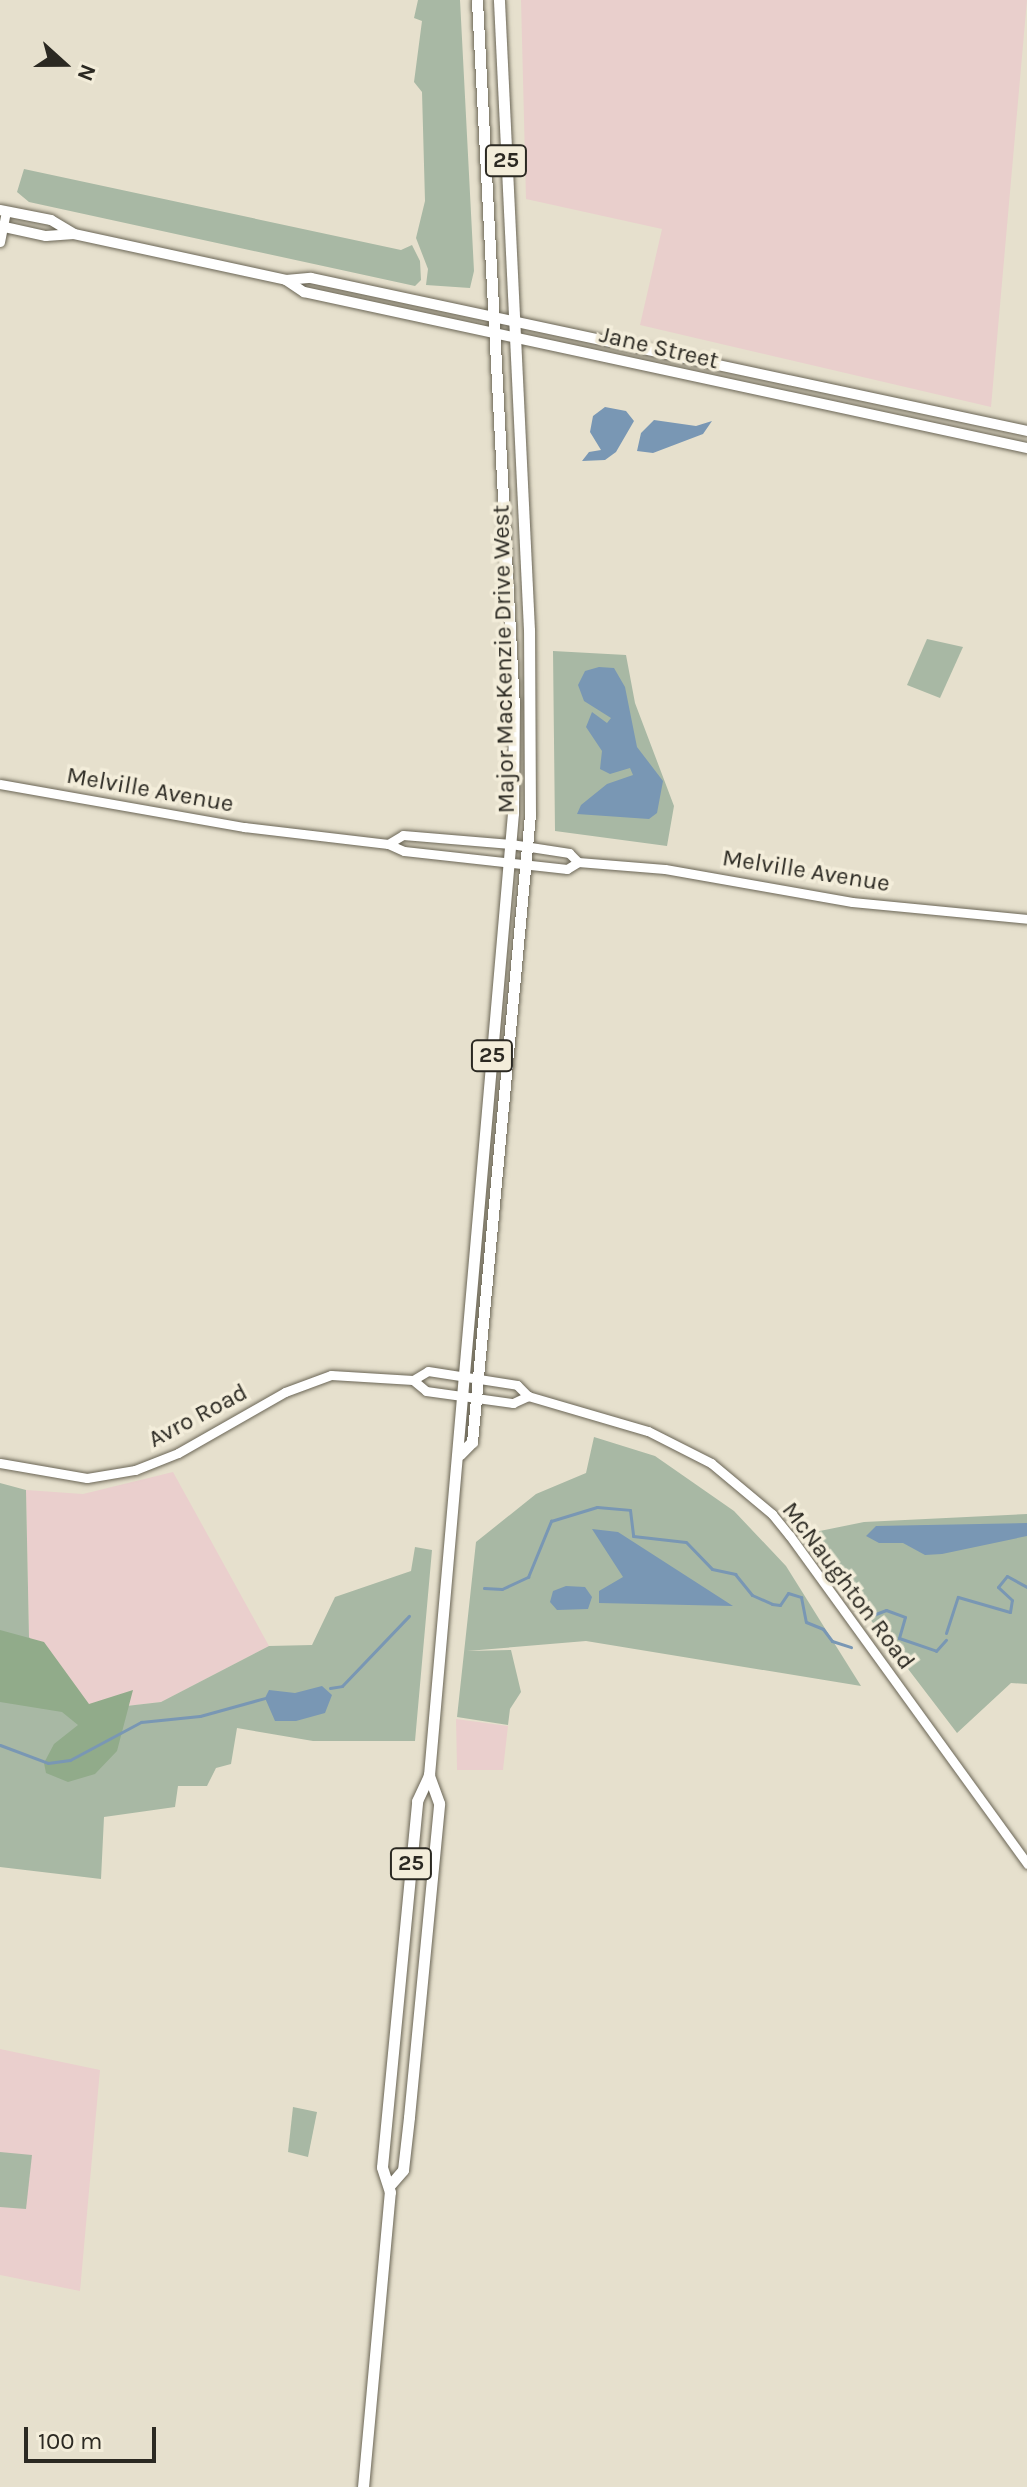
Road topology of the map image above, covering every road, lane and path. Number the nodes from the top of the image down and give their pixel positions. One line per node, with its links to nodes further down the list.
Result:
1 (477, 0): 8 (main road, Major MacKenzie Drive West / 25)
2 (499, 0): 9 (main road, Major MacKenzie Drive West / 25)
3 (3, 211): 4 (street); 5 (main road, Jane Street)
4 (2, 226): 5 (main road, Jane Street); 6 (street)
5 (74, 234): 7 (main road, Jane Street)
6 (0, 242)
7 (286, 280): 8 (main road, Jane Street); 10 (main road, Jane Street)
8 (495, 316): 9 (main road, Jane Street); 10 (main road, Major MacKenzie Drive West / 25)
9 (515, 321): 11 (main road, Major MacKenzie Drive West / 25); 12 (main road, Jane Street)
10 (497, 333): 11 (main road, Jane Street); 16 (main road, Major MacKenzie Drive West / 25)
11 (516, 336): 13 (main road, Jane Street); 17 (main road, Major MacKenzie Drive West / 25)
12 (1027, 431)
13 (1027, 448)
14 (0, 784): 15 (street, Melville Avenue)
15 (388, 844): 16 (street, Melville Avenue); 18 (street, Melville Avenue)
16 (511, 844): 17 (street, Melville Avenue); 18 (main road, Major MacKenzie Drive West / 25)
17 (529, 847): 19 (street, Melville Avenue); 20 (main road, Major MacKenzie Drive West / 25)
18 (510, 861): 20 (street, Melville Avenue); 22 (main road, Major MacKenzie Drive West / 25)
19 (578, 862): 20 (street, Melville Avenue); 21 (street, Melville Avenue)
20 (527, 865): 23 (main road, Major MacKenzie Drive West / 25)
21 (1027, 919)
22 (461, 1373): 23 (street, Avro Road); 24 (street, Avro Road); 25 (main road, Major MacKenzie Drive West / 25)
23 (477, 1377): 26 (main road, Major MacKenzie Drive West / 25); 27 (street, McNaughton Road)
24 (413, 1380): 25 (street, Avro Road); 29 (street, Avro Road)
25 (459, 1393): 26 (street, Avro Road); 28 (main road, Major MacKenzie Drive West / 25)
26 (475, 1395): 27 (street, McNaughton Road); 28 (main road, Major MacKenzie Drive West / 25)
27 (528, 1396): 31 (street, McNaughton Road)
28 (460, 1454): 30 (main road, Major MacKenzie Drive West / 25)
29 (0, 1463)
30 (429, 1775): 32 (main road, Major MacKenzie Drive West / 25); 32 (main road, Major MacKenzie Drive West / 25)
31 (1027, 1864)
32 (390, 2185): 33 (main road, Major MacKenzie Drive West / 25)
33 (363, 2487)

